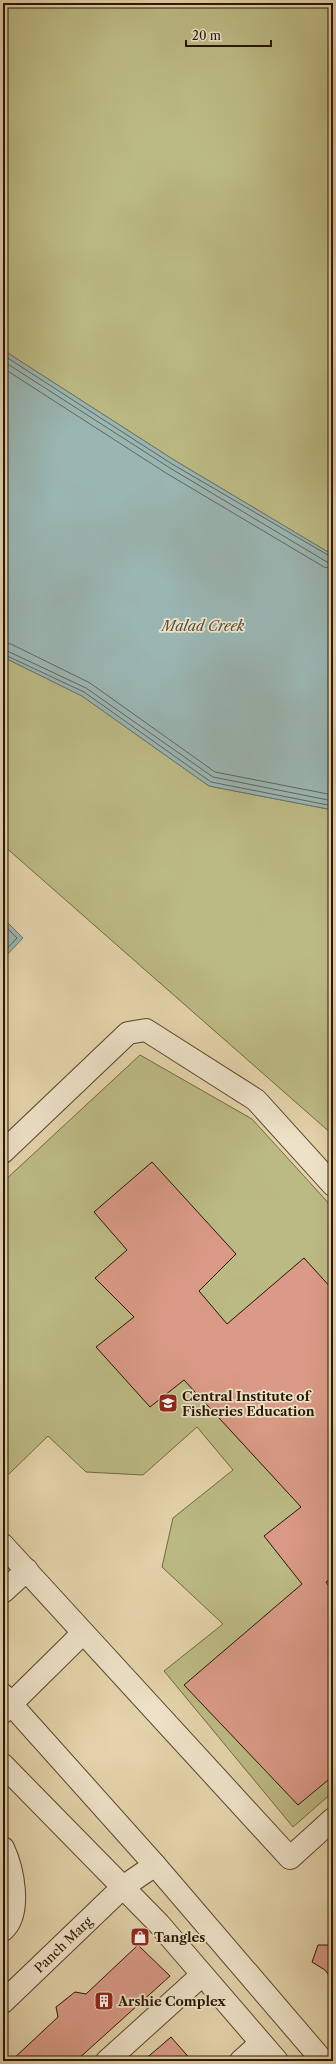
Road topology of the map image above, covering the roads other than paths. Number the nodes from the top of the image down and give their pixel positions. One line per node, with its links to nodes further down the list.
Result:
1 (3, 1152): 2 (street)
2 (333, 1185)
3 (3, 1545): 4 (street)
4 (26, 1570): 5 (street); 6 (street)
5 (3, 1592)
6 (83, 1633): 7 (street); 9 (street)
7 (6, 1704): 11 (street)
8 (3, 1765): 12 (street)
9 (333, 1819)
10 (3, 1848): 13 (street)
11 (155, 1865): 12 (street, Panch Marg); 19 (street)
12 (123, 1887): 14 (street); 15 (street, Panch Marg)
13 (3, 1930)
14 (202, 1975): 16 (street); 17 (street)
15 (3, 2002)
16 (270, 2056): 18 (street)
17 (112, 2060)
18 (241, 2061)
19 (323, 2061)

